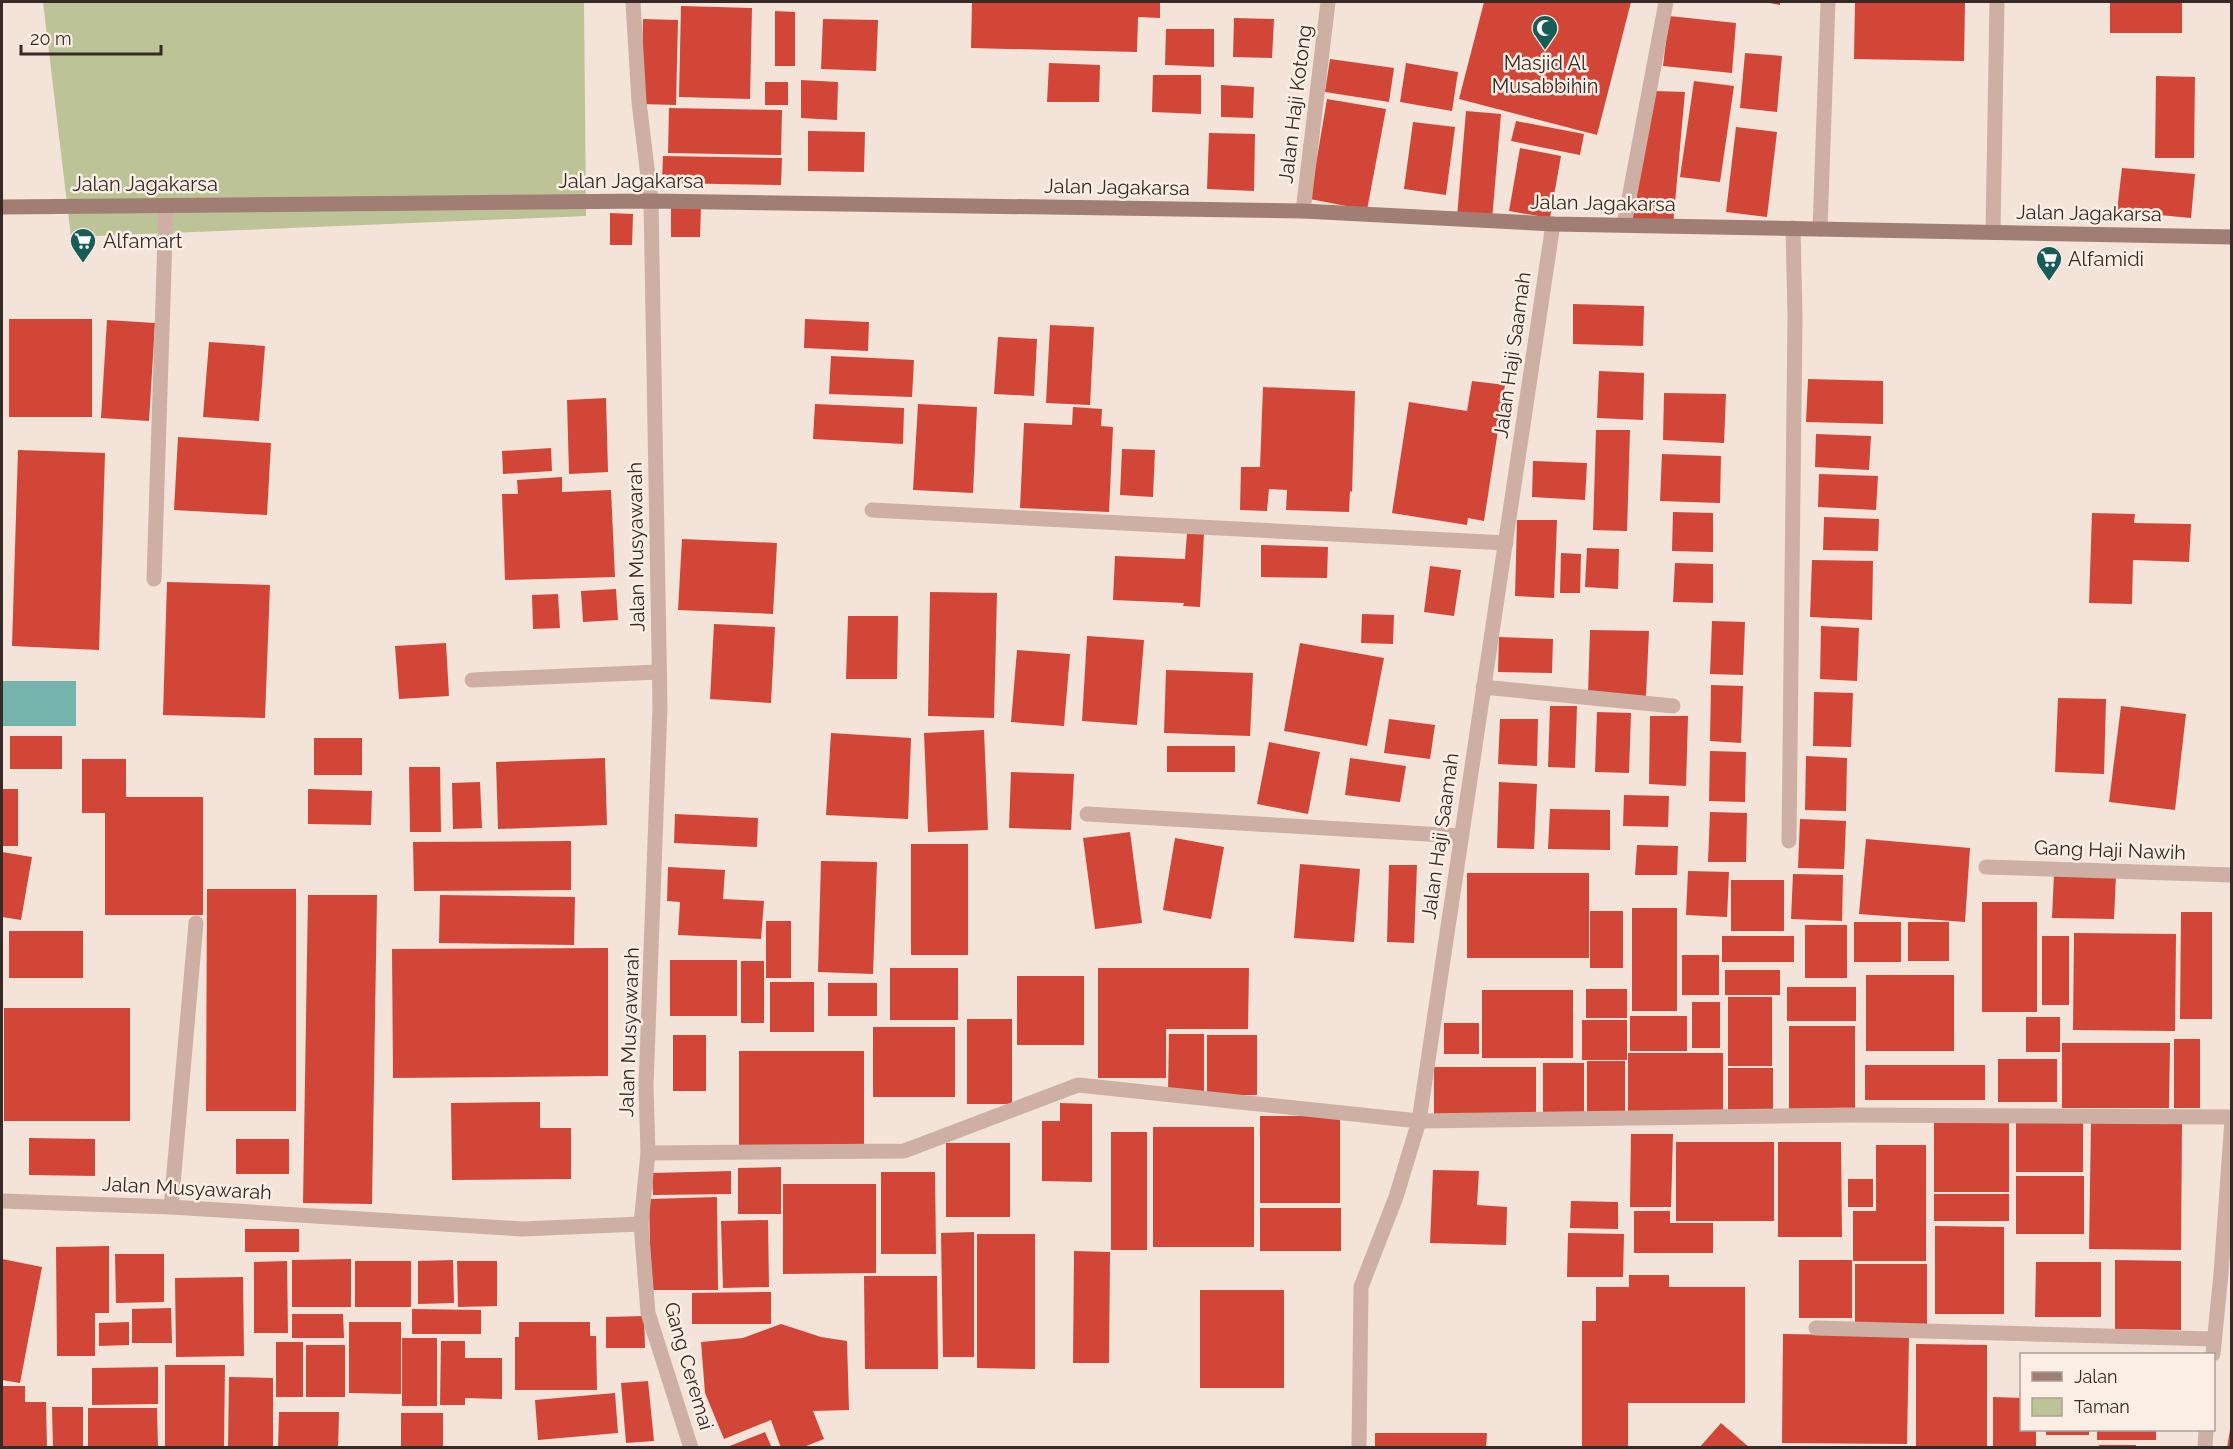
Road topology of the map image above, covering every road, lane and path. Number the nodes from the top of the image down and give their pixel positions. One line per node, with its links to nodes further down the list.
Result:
1 (633, 2): 6 (street, Jalan Musyawarah)
2 (1328, 2): 9 (street, Jalan Haji Kotong)
3 (1666, 2): 11 (street)
4 (1828, 2): 13 (street)
5 (1997, 2): 14 (street)
6 (651, 201): 7 (main road, Jalan Jagakarsa); 9 (main road, Jalan Jagakarsa); 19 (street, Jalan Musyawarah)
7 (166, 206): 8 (main road, Jalan Jagakarsa); 18 (street)
8 (2, 207)
9 (1303, 212): 10 (main road, Jalan Jagakarsa)
10 (1553, 224): 11 (main road, Jalan Jagakarsa); 17 (street, Jalan Haji Saamah)
11 (1624, 225): 12 (main road, Jalan Jagakarsa)
12 (1793, 228): 13 (main road, Jalan Jagakarsa); 25 (street)
13 (1820, 229): 14 (main road, Jalan Jagakarsa)
14 (1992, 231): 15 (main road, Jalan Jagakarsa)
15 (2232, 237)
16 (872, 510): 17 (street)
17 (1506, 543): 21 (street, Jalan Haji Saamah)
18 (154, 579)
19 (659, 672): 20 (street); 31 (street, Jalan Musyawarah)
20 (472, 680)
21 (1484, 687): 22 (street); 24 (street, Jalan Haji Saamah)
22 (1673, 706)
23 (1088, 814): 24 (street)
24 (1461, 836): 30 (street, Jalan Haji Saamah)
25 (1789, 841)
26 (1986, 867): 27 (street, Gang Haji Nawih)
27 (2232, 875)
28 (196, 923): 33 (street)
29 (2232, 1118): 30 (street); 36 (street)
30 (1419, 1121): 31 (street); 39 (street, Jalan Haji Saamah)
31 (648, 1153): 34 (street, Jalan Musyawarah)
32 (2, 1201): 33 (street, Jalan Musyawarah)
33 (171, 1208): 34 (street, Jalan Musyawarah)
34 (641, 1224): 38 (street, Gang Ceremai)
35 (1816, 1328): 36 (street)
36 (2213, 1347)
37 (2206, 1431): 40 (street)
38 (691, 1448)
39 (1359, 1448)
40 (2205, 1448)

